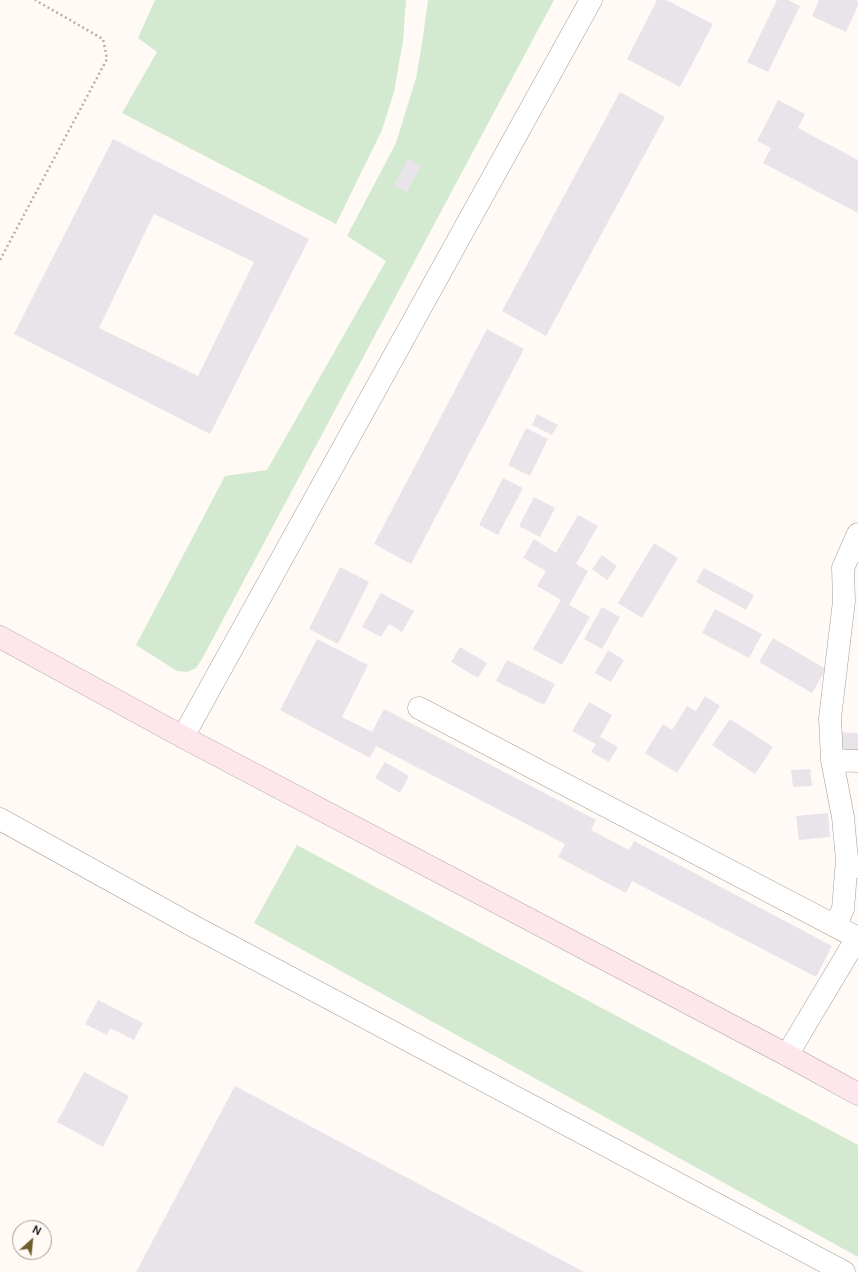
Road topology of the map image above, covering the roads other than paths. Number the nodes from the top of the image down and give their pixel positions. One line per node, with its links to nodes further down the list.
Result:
1 (591, 0): 6 (street)
2 (858, 534): 3 (street)
3 (851, 601): 7 (street)
4 (0, 637): 6 (main road)
5 (419, 708): 11 (street)
6 (183, 737): 13 (main road)
7 (832, 760): 8 (street); 10 (street)
8 (858, 761)
9 (0, 820): 15 (street)
10 (852, 864): 11 (street)
11 (836, 926): 12 (street)
12 (858, 938): 13 (street)
13 (787, 1055): 14 (main road)
14 (858, 1094)
15 (844, 1272)

